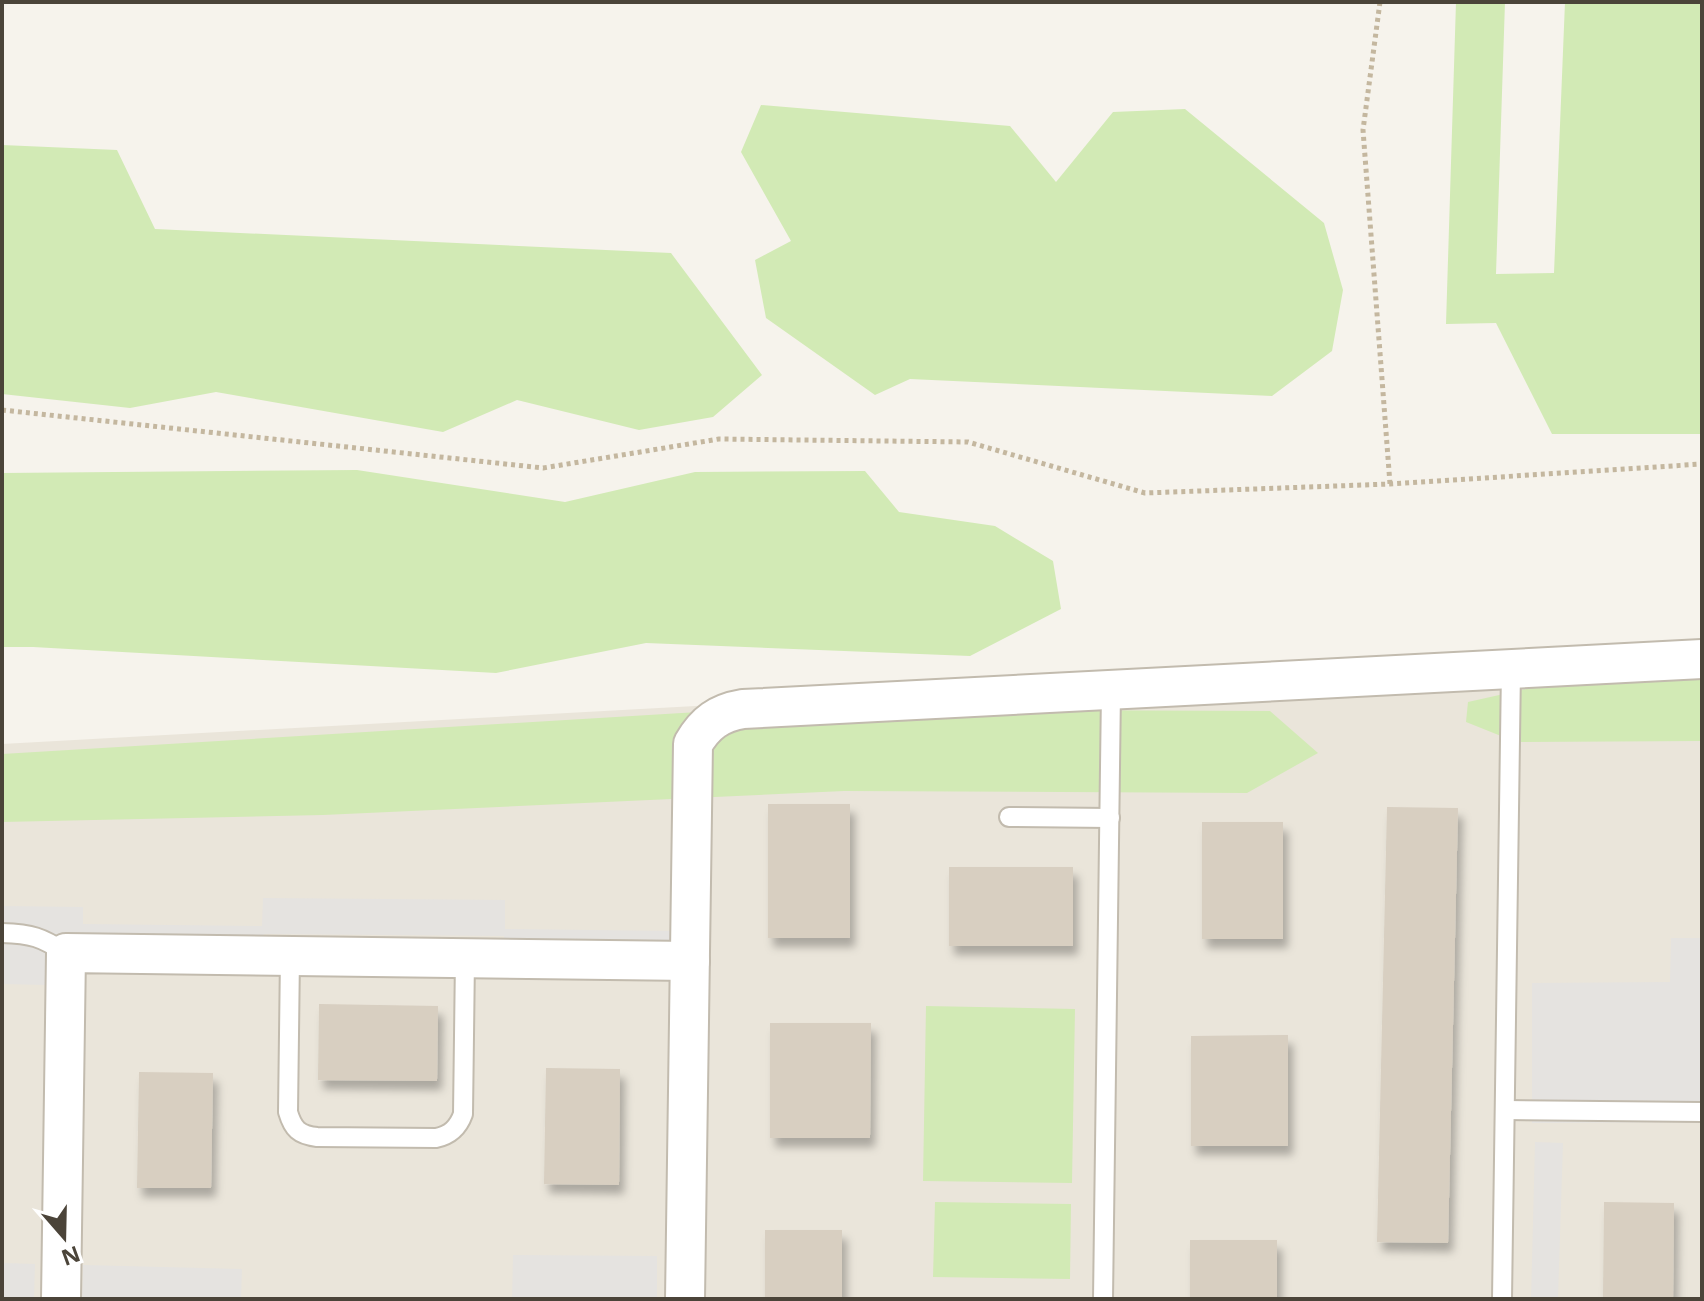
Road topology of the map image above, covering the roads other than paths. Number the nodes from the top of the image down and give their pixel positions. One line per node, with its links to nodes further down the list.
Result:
1 (1702, 659): 2 (street)
2 (1511, 669): 3 (street); 11 (lane)
3 (1111, 691): 5 (lane); 10 (street)
4 (1009, 817): 5 (lane)
5 (1110, 818): 15 (lane)
6 (2, 933): 7 (lane)
7 (66, 953): 8 (street); 13 (street)
8 (290, 956): 9 (street); 9 (lane)
9 (465, 958): 10 (street)
10 (690, 961): 14 (street)
11 (1505, 1110): 12 (lane); 16 (lane)
12 (1702, 1112)
13 (61, 1299)
14 (685, 1299)
15 (1103, 1299)
16 (1502, 1299)

